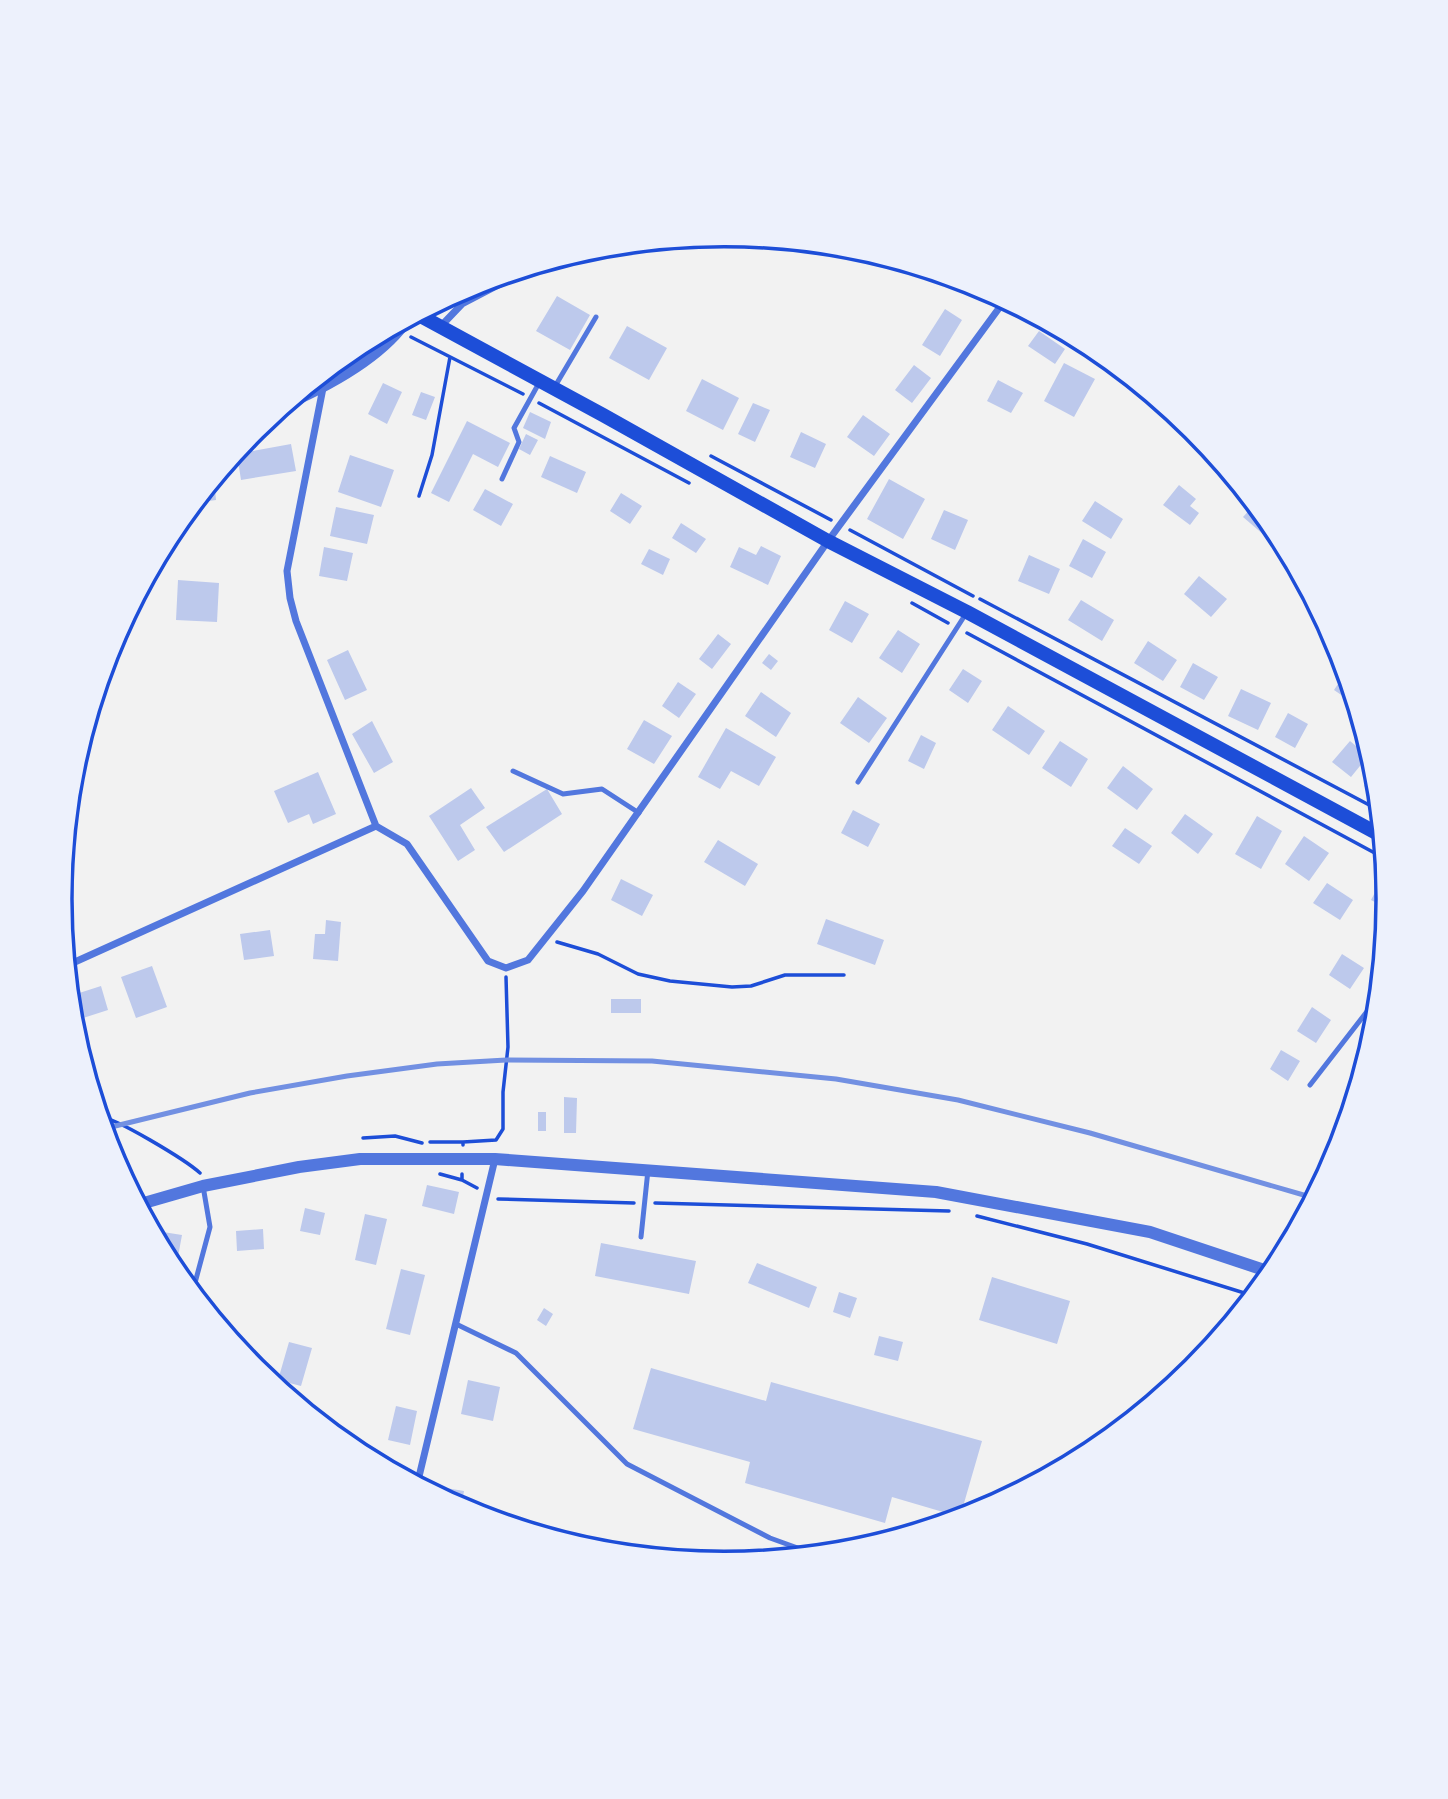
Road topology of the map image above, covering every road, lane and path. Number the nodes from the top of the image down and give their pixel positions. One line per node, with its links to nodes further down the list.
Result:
1 (476, 296): 5 (street)
2 (999, 309): 14 (street)
3 (596, 317): 8 (lane)
4 (428, 319): 5 (main road)
5 (441, 326): 6 (main road)
6 (462, 338): 8 (main road); 13 (path)
7 (390, 340): 9 (street)
8 (547, 384): 12 (lane); 15 (main road)
9 (323, 388): 10 (street); 21 (street)
10 (316, 391)
11 (707, 453): 14 (path)
12 (502, 479)
13 (419, 496)
14 (840, 525): 15 (street); 19 (path)
15 (828, 541): 16 (main road); 20 (street)
16 (967, 612): 18 (lane); 22 (main road)
17 (513, 771): 20 (lane)
18 (858, 782)
19 (1370, 805)
20 (639, 813): 23 (street)
21 (376, 826): 24 (street); 25 (street)
22 (1373, 831)
23 (545, 938): 25 (street); 26 (path)
24 (75, 962)
25 (506, 968): 31 (path)
26 (844, 975)
27 (1366, 1012): 28 (lane)
28 (1310, 1085)
29 (110, 1119): 37 (path)
30 (363, 1138): 31 (path)
31 (463, 1142): 32 (path)
32 (462, 1159): 33 (street); 36 (path); 37 (street)
33 (495, 1159): 34 (street); 38 (street)
34 (648, 1170): 40 (lane); 44 (street)
35 (433, 1173): 36 (path)
36 (461, 1180): 38 (path)
37 (203, 1186): 39 (street); 45 (lane)
38 (486, 1199): 40 (path); 47 (street)
39 (147, 1202)
40 (645, 1203): 41 (path); 43 (lane)
41 (956, 1211)
42 (969, 1214): 46 (path)
43 (640, 1237)
44 (1261, 1269)
45 (196, 1281)
46 (1244, 1293)
47 (456, 1324): 48 (street); 49 (lane)
48 (419, 1475)
49 (796, 1547)

